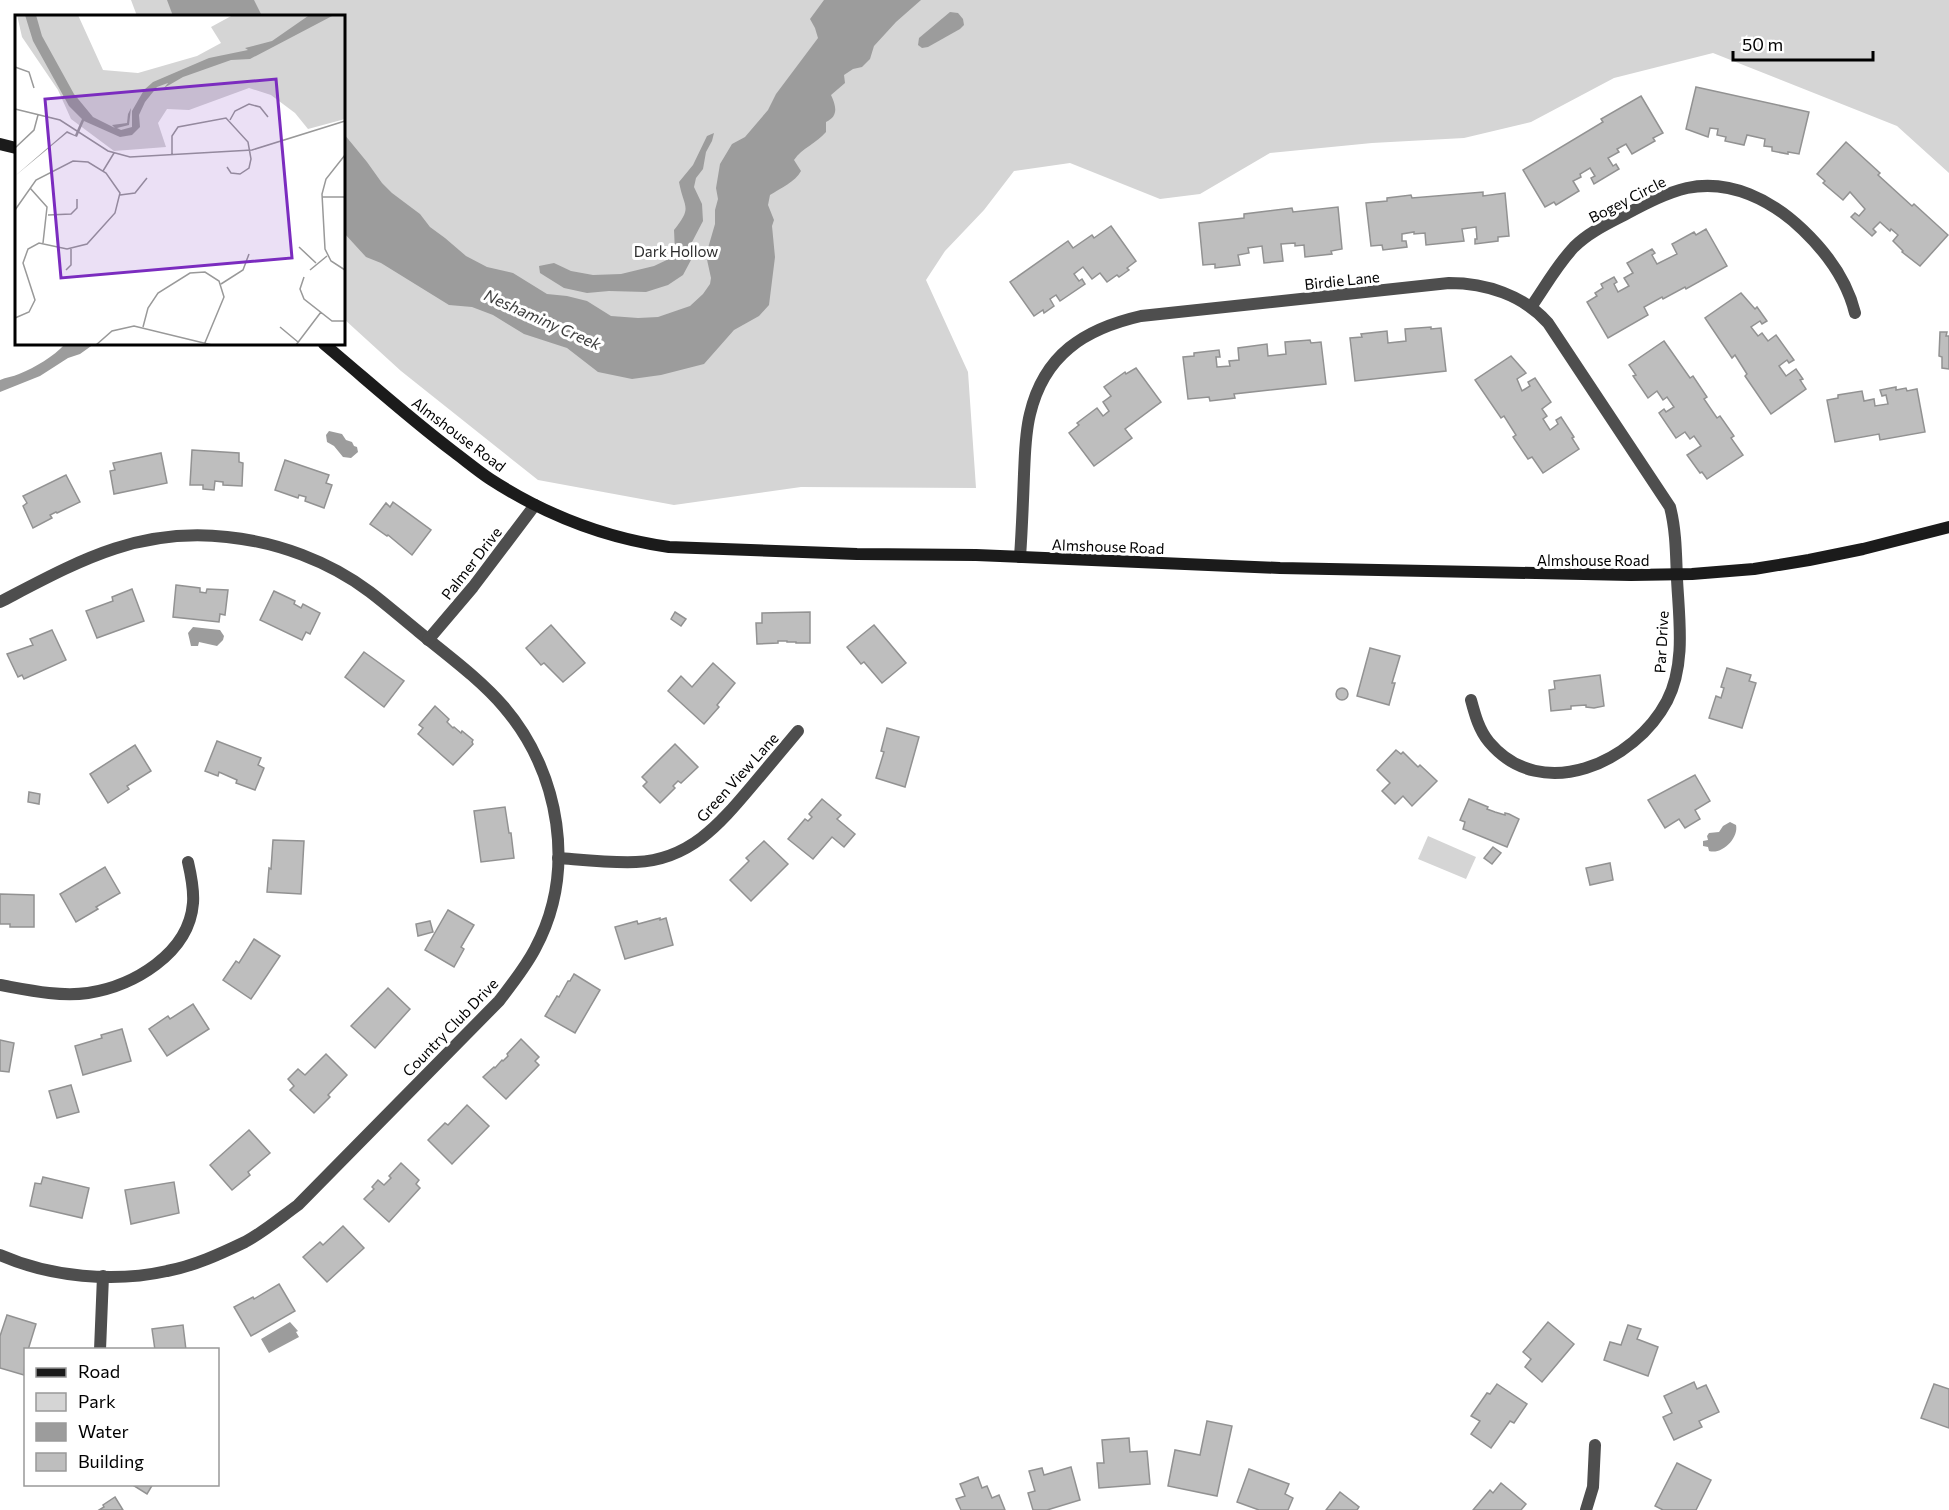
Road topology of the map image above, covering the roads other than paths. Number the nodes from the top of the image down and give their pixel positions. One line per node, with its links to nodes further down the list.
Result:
1 (0, 144): 2 (main road)
2 (15, 148)
3 (1532, 307): 4 (street, Bogey Circle); 8 (street, Birdie Lane); 9 (street, Birdie Lane)
4 (1855, 313)
5 (325, 345): 6 (main road, Almshouse Road)
6 (535, 504): 8 (main road, Almshouse Road); 11 (street, Palmer Drive)
7 (1949, 527): 9 (main road, Almshouse Road)
8 (1020, 557): 9 (main road, Almshouse Road)
9 (1677, 574): 12 (street, Par Drive)
10 (0, 602): 11 (street, Country Club Drive)
11 (428, 640): 14 (street, Country Club Drive)
12 (1471, 700)
13 (798, 731): 14 (street, Green View Lane)
14 (558, 858): 18 (street, Country Club Drive)
15 (188, 862): 16 (street)
16 (0, 985)
17 (0, 1255): 18 (street, Country Club Drive)
18 (103, 1276): 19 (street)
19 (100, 1348)
20 (1595, 1445): 21 (street)
21 (1586, 1510)

